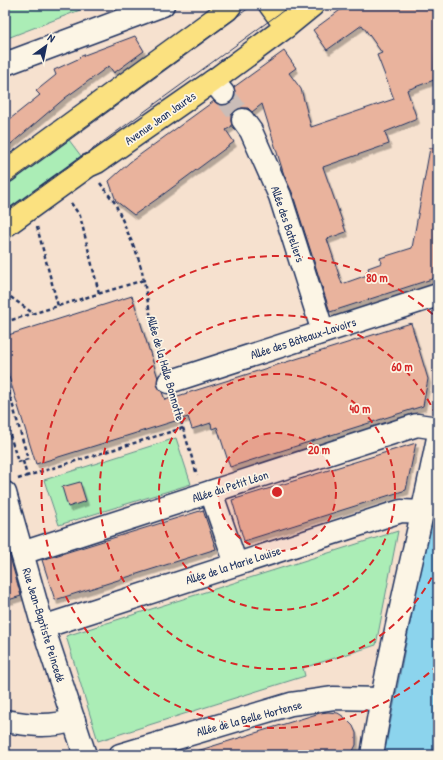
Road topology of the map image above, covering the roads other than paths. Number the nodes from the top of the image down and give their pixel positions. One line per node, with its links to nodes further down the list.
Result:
1 (163, 5): 6 (street)
2 (231, 5): 8 (main road)
3 (270, 5): 5 (main road)
4 (313, 5): 5 (main road, Avenue Jean Jaurès)
5 (286, 27): 9 (main road, Avenue Jean Jaurès)
6 (5, 64)
7 (243, 120): 11 (street, Allée des Bateliers)
8 (5, 172)
9 (5, 226)
10 (438, 296): 11 (street, Allée des Bâteaux-Lavoirs)
11 (323, 332): 12 (street, Allée des Bâteaux-Lavoirs)
12 (169, 382)
13 (438, 428): 15 (street, Allée du Petit Léon)
14 (438, 438): 17 (street)
15 (211, 492): 18 (street, Allée du Petit Léon); 19 (street)
16 (5, 493): 18 (street, Rue Jean-Baptiste Peincedé)
17 (423, 512): 19 (street, Allée de la Marie Louise); 21 (street)
18 (22, 553): 20 (street, Rue Jean-Baptiste Peincedé)
19 (236, 564): 20 (street, Allée de la Marie Louise)
20 (43, 627): 22 (street, Rue Jean-Baptiste Peincedé)
21 (381, 699): 25 (street, Allée de la Belle Hortense); 26 (street)
22 (74, 720): 23 (street); 24 (street, Rue Jean-Baptiste Peincedé)
23 (5, 721)
24 (85, 755)
25 (120, 755)
26 (372, 755)

